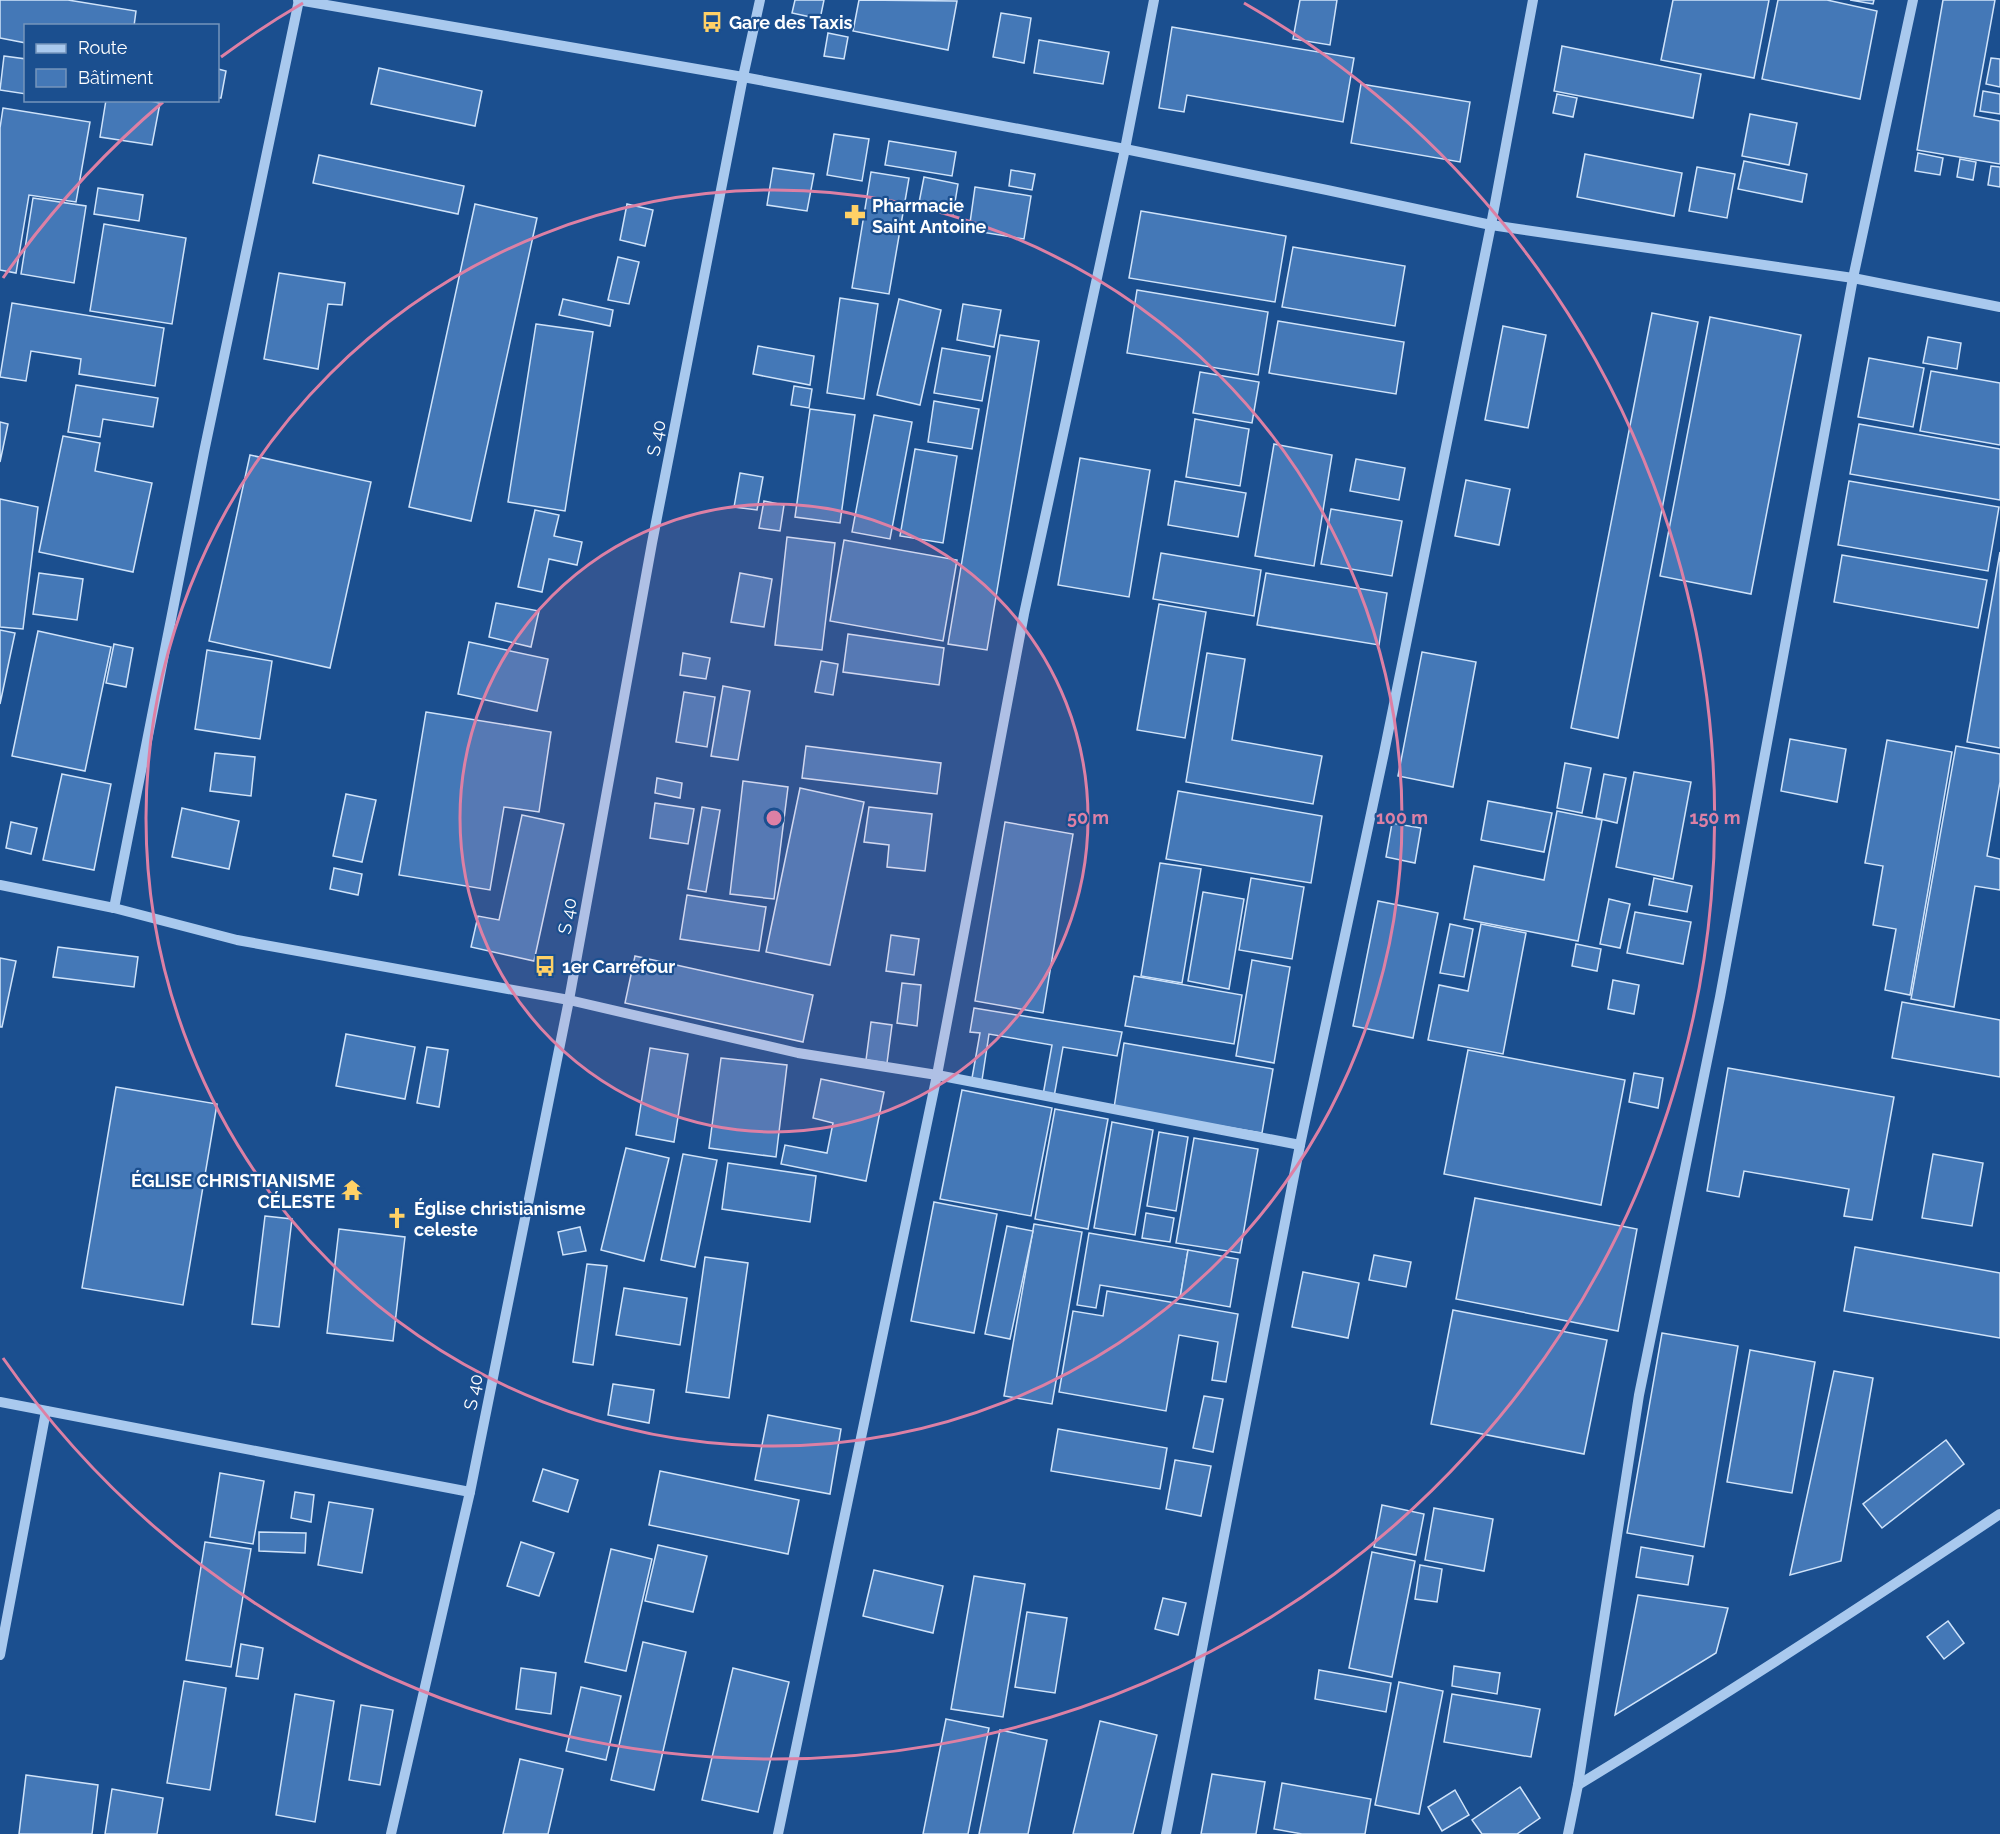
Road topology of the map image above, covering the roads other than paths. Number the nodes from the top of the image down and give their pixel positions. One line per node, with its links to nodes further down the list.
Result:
1 (299, 0): 6 (street); 12 (street)
2 (760, 0): 6 (street, S 40)
3 (1154, 0): 7 (street)
4 (1533, 0): 8 (street)
5 (1913, 0): 9 (street)
6 (743, 77): 7 (street); 13 (street, S 40)
7 (1125, 149): 8 (street); 14 (street)
8 (1491, 225): 9 (street); 15 (street)
9 (1853, 278): 10 (street); 21 (street)
10 (2000, 307)
11 (0, 885): 12 (street)
12 (114, 908): 13 (street)
13 (569, 1000): 14 (street); 18 (street, S 40)
14 (937, 1075): 15 (street); 23 (street)
15 (1300, 1145): 24 (street)
16 (0, 1402): 17 (street)
17 (46, 1411): 18 (street); 20 (street)
18 (470, 1492): 22 (street, S 40)
19 (2000, 1514): 21 (street)
20 (0, 1655)
21 (1578, 1785): 25 (street)
22 (391, 1834)
23 (778, 1834)
24 (1166, 1834)
25 (1568, 1834)

